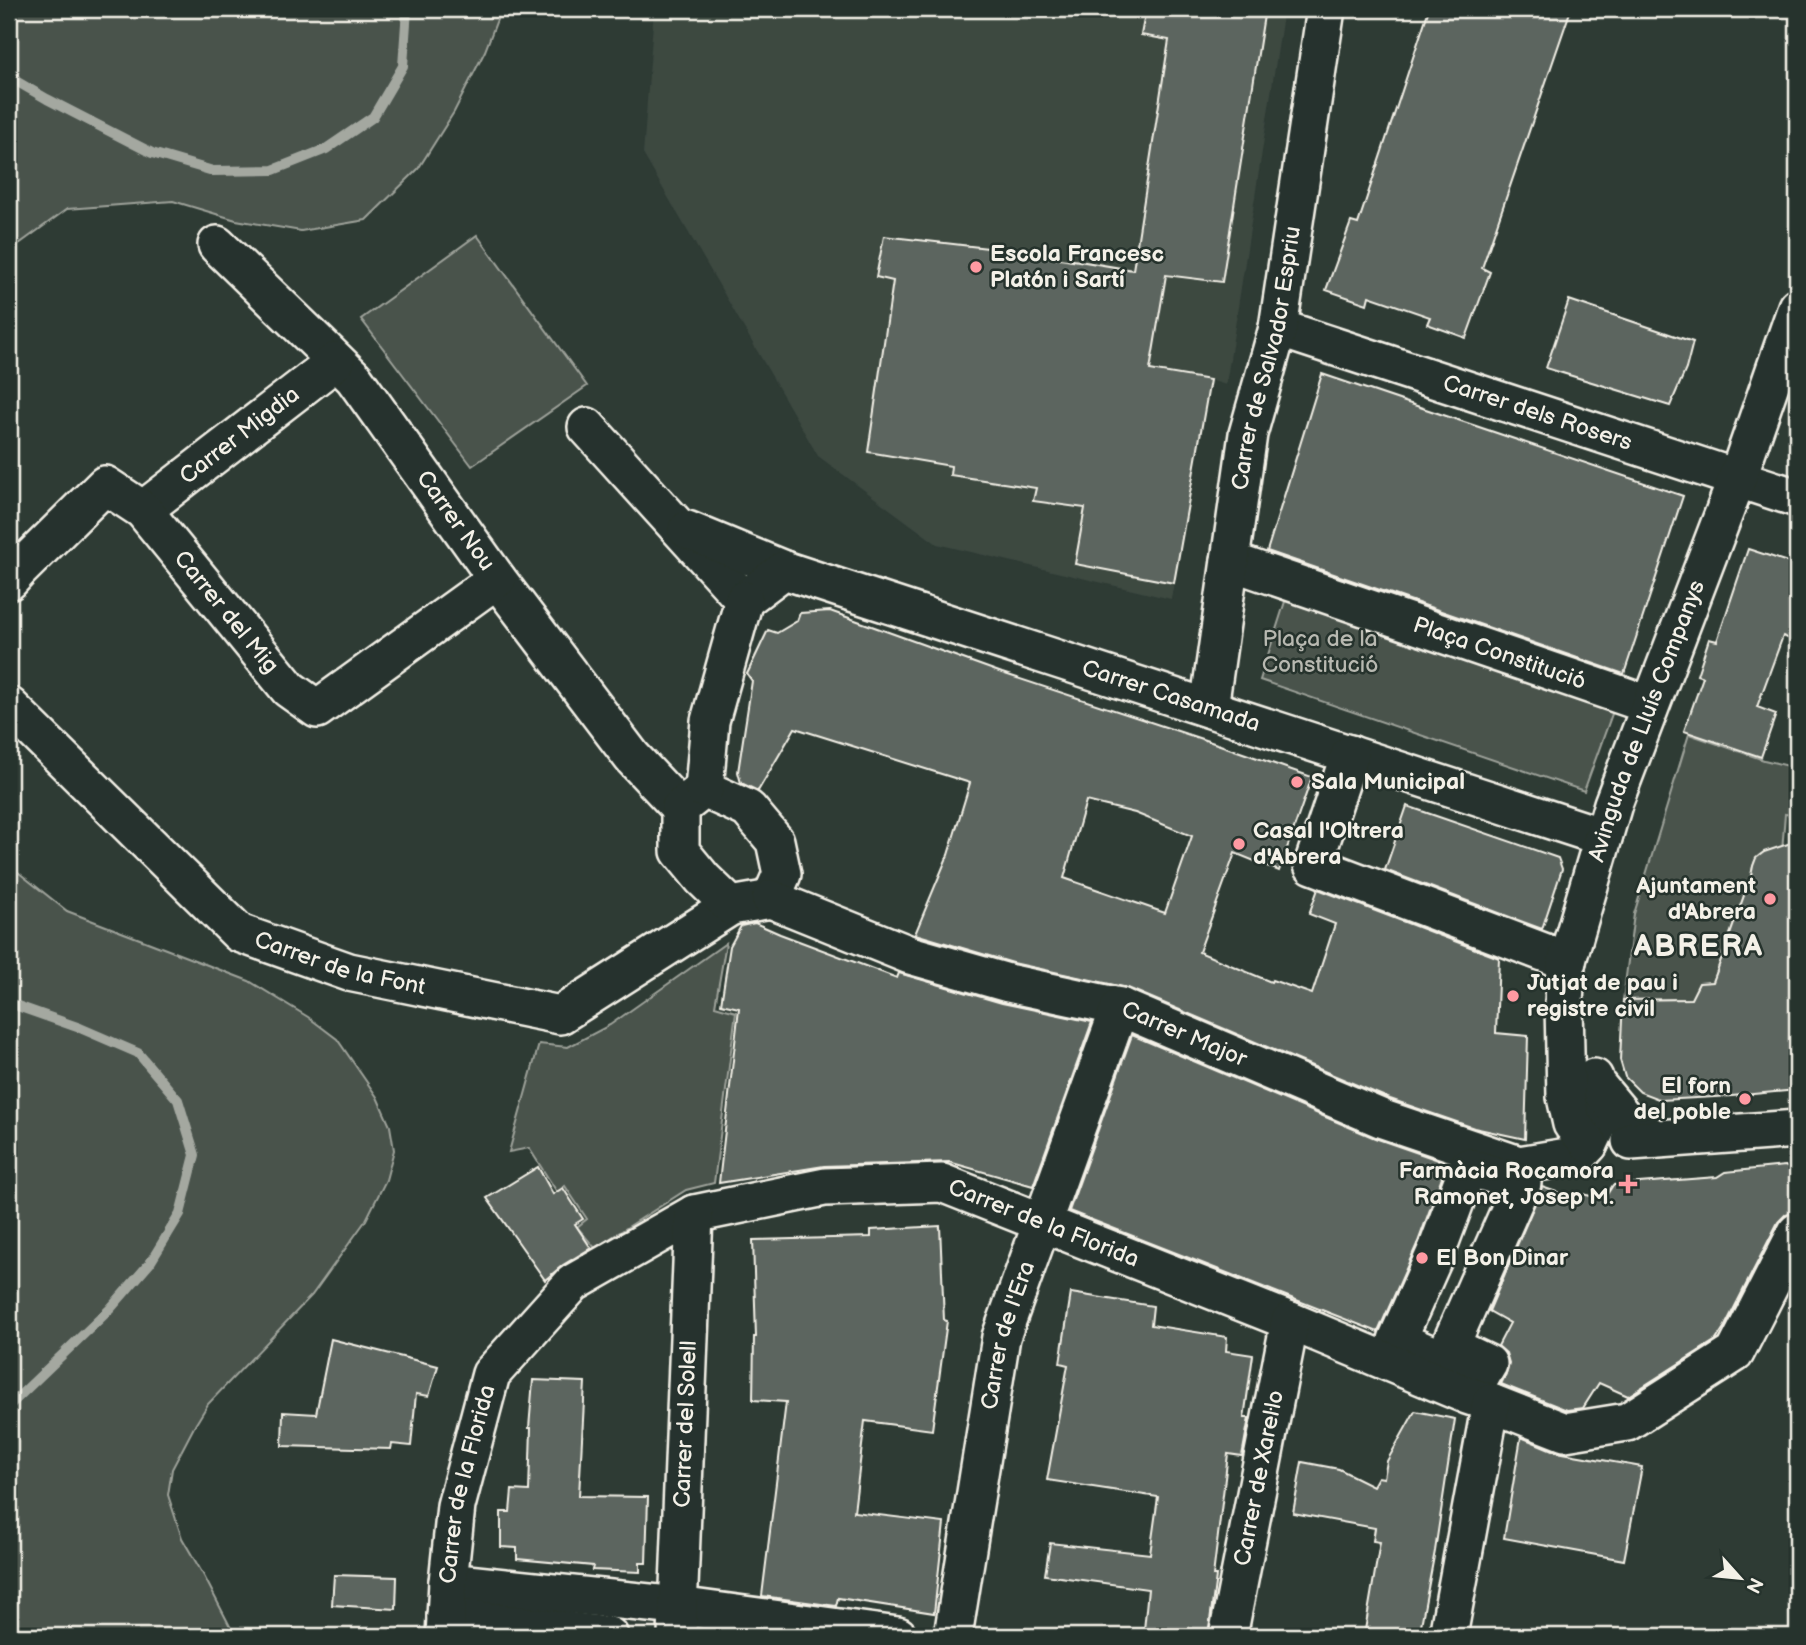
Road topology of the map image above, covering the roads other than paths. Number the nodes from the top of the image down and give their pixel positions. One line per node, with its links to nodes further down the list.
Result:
1 (1326, 9): 4 (street, Carrer de Salvador Espriu)
2 (217, 245): 5 (street, Carrer Nou)
3 (1797, 307): 7 (street, Avinguda de Lluís Companys)
4 (1278, 328): 7 (street, Carrer dels Rosers); 11 (street, Carrer de Salvador Espriu)
5 (337, 360): 9 (street, Carrer Migdia); 13 (street, Carrer Nou)
6 (587, 428): 10 (street)
7 (1737, 479): 8 (street, Carrer dels Rosers); 16 (street, Avinguda de Lluís Companys)
8 (1797, 498)
9 (143, 510): 13 (street, Carrer del Mig); 14 (street)
10 (676, 526): 12 (street, Carrer Casamada); 15 (street)
11 (1230, 561): 16 (street, Plaça Constitució); 18 (street, Carrer de Salvador Espriu)
12 (784, 570): 15 (street); 18 (street, Carrer Casamada)
13 (497, 579): 20 (street, Carrer Nou)
14 (9, 581)
15 (744, 600): 20 (street)
16 (1650, 705): 21 (street, Avinguda de Lluís Companys)
17 (9, 706): 24 (street, Carrer de la Font)
18 (1209, 708): 19 (street, Carrer Casamada)
19 (1350, 754): 21 (street, Carrer Casamada); 25 (street)
20 (692, 798): 22 (street); 24 (street)
21 (1603, 837): 23 (street, Avinguda de Lluís Companys)
22 (771, 899): 24 (street); 26 (street, Carrer Major)
23 (1584, 903): 25 (street, Avinguda de Lluís Companys); 27 (street)
24 (731, 906)
25 (1567, 961): 30 (street, Avinguda de Lluís Companys)
26 (1120, 1007): 30 (street, Carrer Major); 33 (street, Carrer de l'Era)
27 (1595, 1083): 29 (street); 30 (street)
28 (1797, 1129): 29 (street)
29 (1655, 1139): 30 (street)
30 (1588, 1144)
31 (1522, 1183): 31 (street)
32 (694, 1214): 33 (street, Carrer de la Florida); 37 (street, Carrer de la Florida); 38 (street, Carrer del Solell)
33 (1042, 1221): 35 (street, Carrer de la Florida); 41 (street, Carrer de l'Era)
34 (1797, 1232): 36 (street, Carrer de la Florida)
35 (1290, 1321): 36 (street, Carrer de la Florida); 42 (street, Carrer de Xarel·lo)
36 (1491, 1402): 43 (street)
37 (446, 1611): 38 (street); 39 (street)
38 (677, 1621): 40 (street)
39 (609, 1636)
40 (898, 1636)
41 (953, 1636)
42 (1228, 1636)
43 (1448, 1636)

